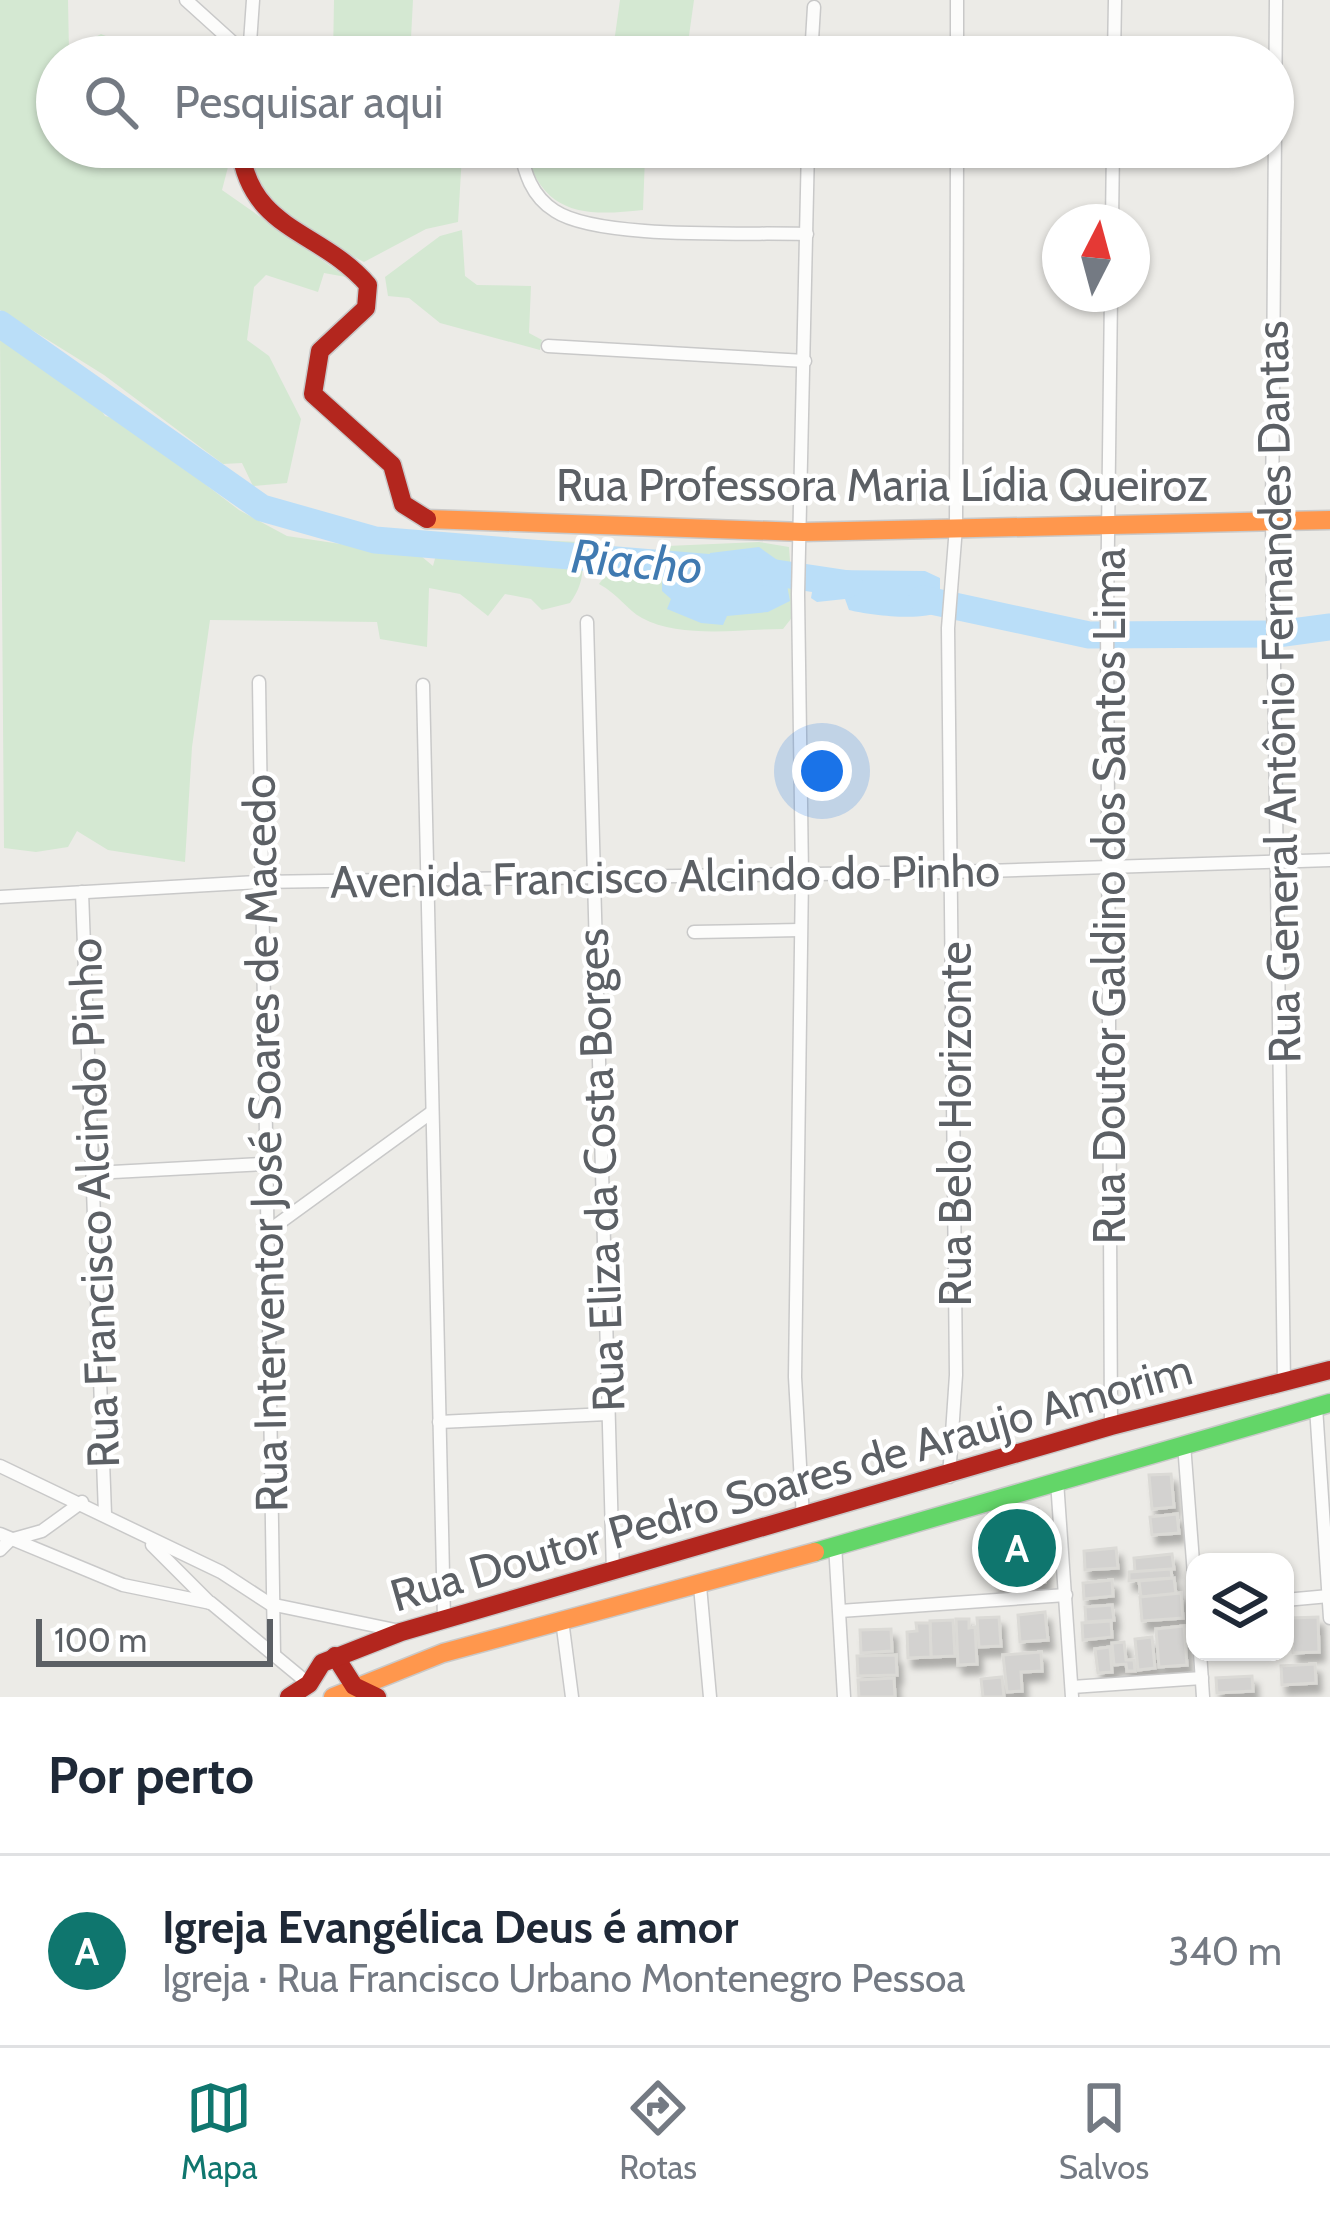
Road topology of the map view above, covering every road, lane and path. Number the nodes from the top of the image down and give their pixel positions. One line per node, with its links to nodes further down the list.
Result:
1 (186, 0): 7 (street)
2 (253, 0): 8 (street)
3 (957, 0): 10 (street)
4 (1115, 0): 11 (street)
5 (1276, 0): 12 (street, Rua General Antônio Fernandes Dantas)
6 (814, 7): 9 (street)
7 (226, 36)
8 (250, 36)
9 (812, 36)
10 (957, 36)
11 (1114, 36)
12 (1275, 36)
13 (240, 168): 28 (street, Rua Professora Maria Lídia Queiroz)
14 (526, 168): 20 (street)
15 (808, 168): 20 (street)
16 (957, 168): 27 (street)
17 (1113, 168): 19 (street)
18 (1274, 168): 25 (street, Rua General Antônio Fernandes Dantas)
19 (1112, 204)
20 (807, 234): 23 (street)
21 (1111, 312): 26 (street, Rua Doutor Galdino dos Santos Lima)
22 (548, 346): 23 (street)
23 (805, 361): 28 (street)
24 (1330, 520): 25 (street, Rua Professora Maria Lídia Queiroz)
25 (1272, 521): 26 (street, Rua Professora Maria Lídia Queiroz); 33 (street, Rua General Antônio Fernandes Dantas)
26 (1108, 525): 27 (street, Rua Professora Maria Lídia Queiroz); 34 (street, Rua Doutor Galdino dos Santos Lima)
27 (956, 527): 28 (street, Rua Professora Maria Lídia Queiroz); 35 (street, Rua Belo Horizonte)
28 (803, 532): 37 (street)
29 (587, 622): 36 (street, Rua Eliza da Costa Borges)
30 (259, 682): 39 (street, Rua Interventor José Soares de Macedo)
31 (423, 685): 38 (street)
32 (1330, 860): 33 (street, Avenida Francisco Alcindo do Pinho)
33 (1280, 865): 34 (street, Avenida Francisco Alcindo do Pinho); 49 (street, Rua General Antônio Fernandes Dantas)
34 (1109, 867): 35 (street, Avenida Francisco Alcindo do Pinho); 53 (street, Rua Doutor Galdino dos Santos Lima)
35 (953, 872): 37 (street, Avenida Francisco Alcindo do Pinho); 56 (street, Rua Belo Horizonte)
36 (591, 874): 37 (street, Avenida Francisco Alcindo do Pinho); 38 (street, Avenida Francisco Alcindo do Pinho); 51 (street, Rua Eliza da Costa Borges)
37 (802, 875): 42 (street)
38 (425, 879): 39 (street, Avenida Francisco Alcindo do Pinho); 44 (street)
39 (258, 882): 40 (street, Avenida Francisco Alcindo do Pinho); 45 (street, Rua Interventor José Soares de Macedo)
40 (82, 892): 41 (street, Avenida Francisco Alcindo do Pinho); 46 (street, Rua Francisco Alcindo Pinho)
41 (0, 897)
42 (800, 930): 43 (street); 61 (street)
43 (694, 932)
44 (432, 1112): 47 (street); 52 (street)
45 (263, 1164): 46 (street); 47 (street, Rua Interventor José Soares de Macedo)
46 (94, 1173): 60 (street, Rua Francisco Alcindo Pinho)
47 (271, 1229): 73 (street, Rua Interventor José Soares de Macedo)
48 (1330, 1370): 49 (street, Rua Doutor Pedro Soares de Araujo Amorim)
49 (1284, 1384): 53 (street, Rua Doutor Pedro Soares de Araujo Amorim)
50 (1323, 1405): 54 (street, Rua Doutor Pedro Soares de Araujo Amorim); 70 (street)
51 (608, 1414): 52 (street); 67 (street, Rua Eliza da Costa Borges)
52 (439, 1422): 76 (street)
53 (1111, 1426): 56 (street, Rua Doutor Pedro Soares de Araujo Amorim)
54 (1184, 1444): 57 (street, Rua Doutor Pedro Soares de Araujo Amorim); 66 (street)
55 (0, 1466): 58 (street)
56 (949, 1477): 59 (street, Rua Doutor Pedro Soares de Araujo Amorim)
57 (1057, 1481): 62 (street, Rua Doutor Pedro Soares de Araujo Amorim); 69 (street)
58 (82, 1502): 60 (street); 64 (street)
59 (860, 1503): 61 (street, Rua Doutor Pedro Soares de Araujo Amorim); 62 (street)
60 (105, 1514): 63 (street)
61 (803, 1518): 67 (street, Rua Doutor Pedro Soares de Araujo Amorim)
62 (864, 1535): 65 (street, Rua Doutor Pedro Soares de Araujo Amorim)
63 (144, 1537): 72 (street); 73 (street)
64 (3, 1542): 72 (street)
65 (835, 1544): 68 (street, Rua Doutor Pedro Soares de Araujo Amorim); 74 (street)
66 (1192, 1553)
67 (613, 1573): 76 (street, Rua Doutor Pedro Soares de Araujo Amorim)
68 (700, 1586): 77 (street, Rua Doutor Pedro Soares de Araujo Amorim); 89 (street)
69 (1066, 1595): 74 (street); 84 (street)
70 (1329, 1596): 71 (street); 75 (street)
71 (1294, 1599)
72 (211, 1604): 79 (street)
73 (271, 1604): 78 (street); 79 (street, Rua Interventor José Soares de Macedo)
74 (840, 1611): 90 (street)
75 (1330, 1618)
76 (444, 1619): 78 (street, Rua Doutor Pedro Soares de Araujo Amorim)
77 (561, 1619): 83 (street, Rua Doutor Pedro Soares de Araujo Amorim); 88 (street)
78 (401, 1632): 80 (street, Rua Doutor Pedro Soares de Araujo Amorim)
79 (274, 1654): 85 (street)
80 (335, 1656): 83 (street); 85 (street, Rua Doutor Pedro Soares de Araujo Amorim)
81 (1201, 1661): 82 (street)
82 (1202, 1678): 84 (street); 91 (street)
83 (354, 1686): 86 (street, Rua Doutor Pedro Soares de Araujo Amorim); 87 (street)
84 (1072, 1692)
85 (301, 1694)
86 (332, 1697)
87 (377, 1697)
88 (572, 1697)
89 (710, 1697)
90 (844, 1697)
91 (1203, 1697)

